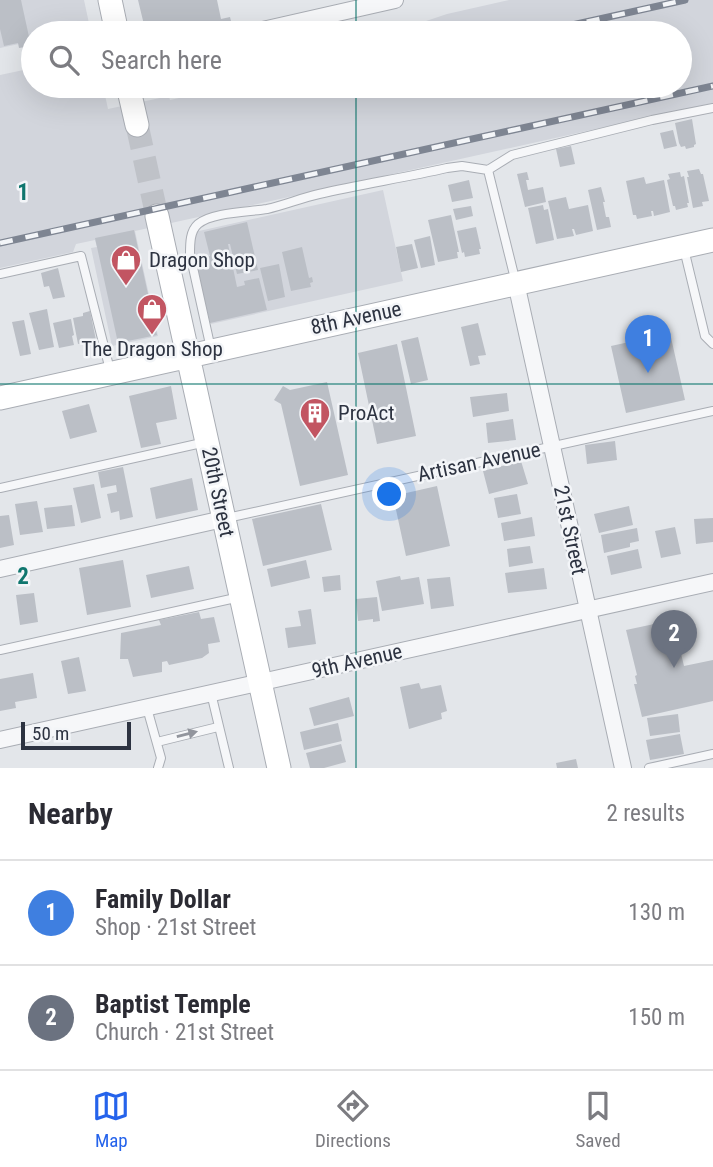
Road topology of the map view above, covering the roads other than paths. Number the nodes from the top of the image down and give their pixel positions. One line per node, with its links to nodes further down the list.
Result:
1 (110, 0): 3 (main road)
2 (395, 0): 4 (street)
3 (114, 21)
4 (302, 21)
5 (131, 98): 7 (main road)
6 (713, 108): 8 (lane)
7 (137, 125)
8 (488, 170): 13 (lane, 21st Street); 15 (lane)
9 (157, 216): 16 (main road, 20th Street)
10 (713, 240): 11 (main road, 8th Avenue)
11 (684, 246): 13 (main road, 8th Avenue); 14 (lane)
12 (0, 274): 17 (lane)
13 (516, 283): 15 (main road, 8th Avenue); 21 (street, 21st Street)
14 (713, 344)
15 (211, 351): 16 (main road, 8th Avenue)
16 (188, 356): 17 (main road, 8th Avenue); 20 (main road, 20th Street)
17 (111, 373): 18 (main road, 8th Avenue)
18 (0, 398)
19 (713, 411): 21 (lane, Artisan Avenue)
20 (207, 442): 22 (lane); 23 (main road, 20th Street)
21 (552, 446): 23 (lane, Artisan Avenue); 27 (street, 21st Street)
22 (0, 488)
23 (223, 519): 24 (street, Artisan Avenue); 26 (main road, 20th Street)
24 (0, 569)
25 (713, 582): 27 (street, 9th Avenue)
26 (241, 596): 28 (lane); 29 (main road, 20th Street)
27 (588, 610): 29 (street, 9th Avenue); 41 (street, 21st Street)
28 (0, 650)
29 (260, 682): 30 (street, 9th Avenue); 40 (main road, 20th Street)
30 (211, 693): 31 (street, 9th Avenue); 32 (lane)
31 (147, 708): 33 (street, 9th Avenue); 34 (lane)
32 (218, 727): 34 (lane, one-way to 32); 39 (lane)
33 (0, 740)
34 (157, 742): 36 (lane)
35 (713, 754): 42 (lane)
36 (161, 758): 37 (lane); 38 (lane)
37 (158, 768)
38 (164, 768)
39 (229, 768)
40 (279, 768)
41 (623, 768)
42 (649, 768)

